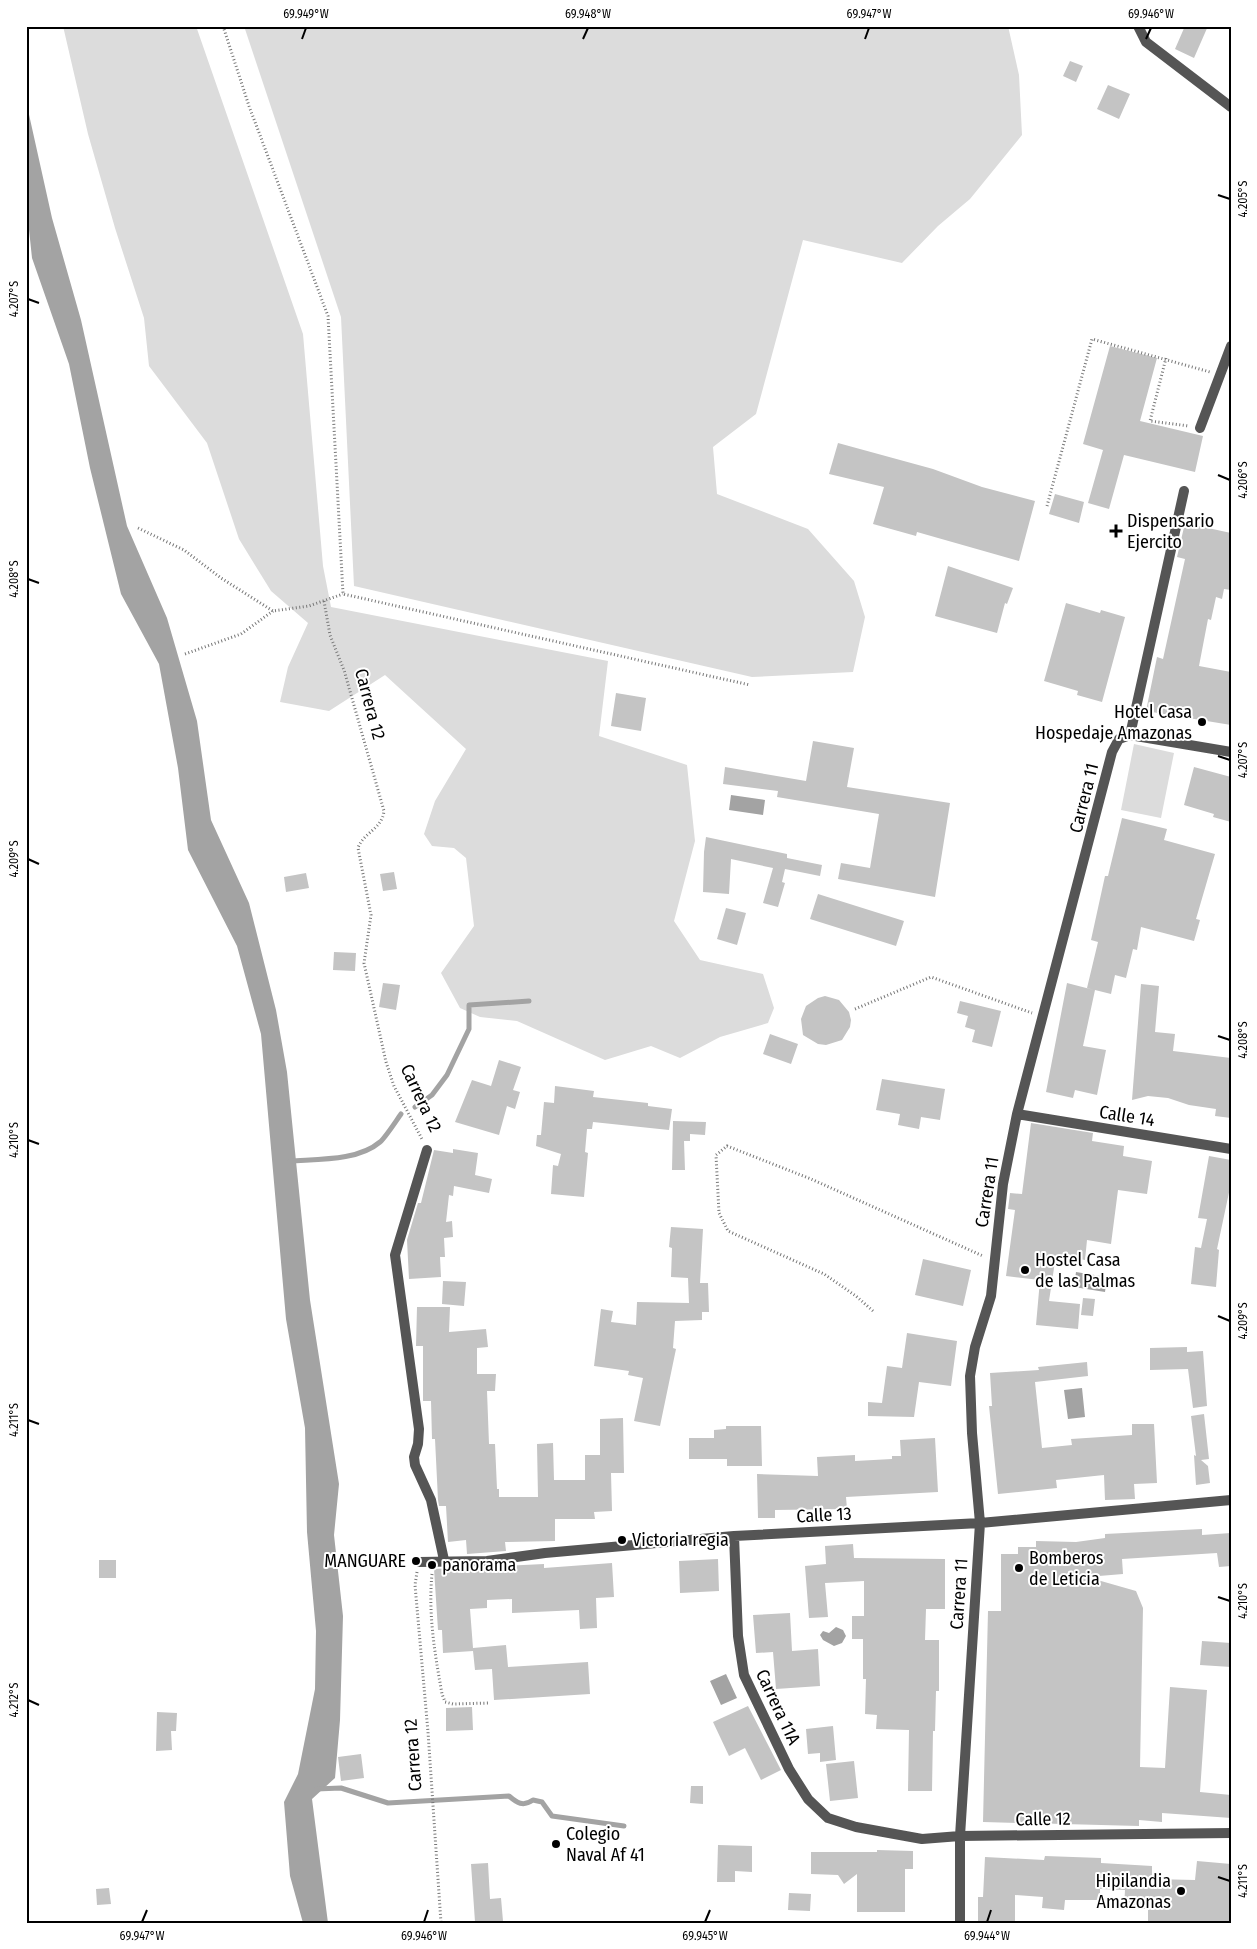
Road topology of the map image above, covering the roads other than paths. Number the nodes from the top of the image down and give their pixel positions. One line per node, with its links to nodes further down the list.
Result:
1 (1138, 26): 2 (street)
2 (1231, 107)
3 (1231, 346): 4 (street)
4 (1200, 428)
5 (1184, 491): 6 (street)
6 (1130, 735): 7 (street); 8 (street, Carrera 11)
7 (1231, 752)
8 (1018, 1114): 9 (street, Calle 14); 12 (street, Carrera 11)
9 (1231, 1149)
10 (427, 1150): 14 (street, Carrera 12)
11 (1231, 1500): 12 (street, Calle 13)
12 (980, 1523): 13 (street, Calle 13); 18 (street, Carrera 11)
13 (734, 1536): 14 (street, Calle 13); 16 (street, Carrera 11A)
14 (444, 1560): 15 (street, Calle 13)
15 (419, 1562)
16 (856, 1827): 18 (street, Calle 12)
17 (1231, 1833): 18 (street, Calle 12)
18 (960, 1836): 19 (street, Carrera 11)
19 (960, 1923)

